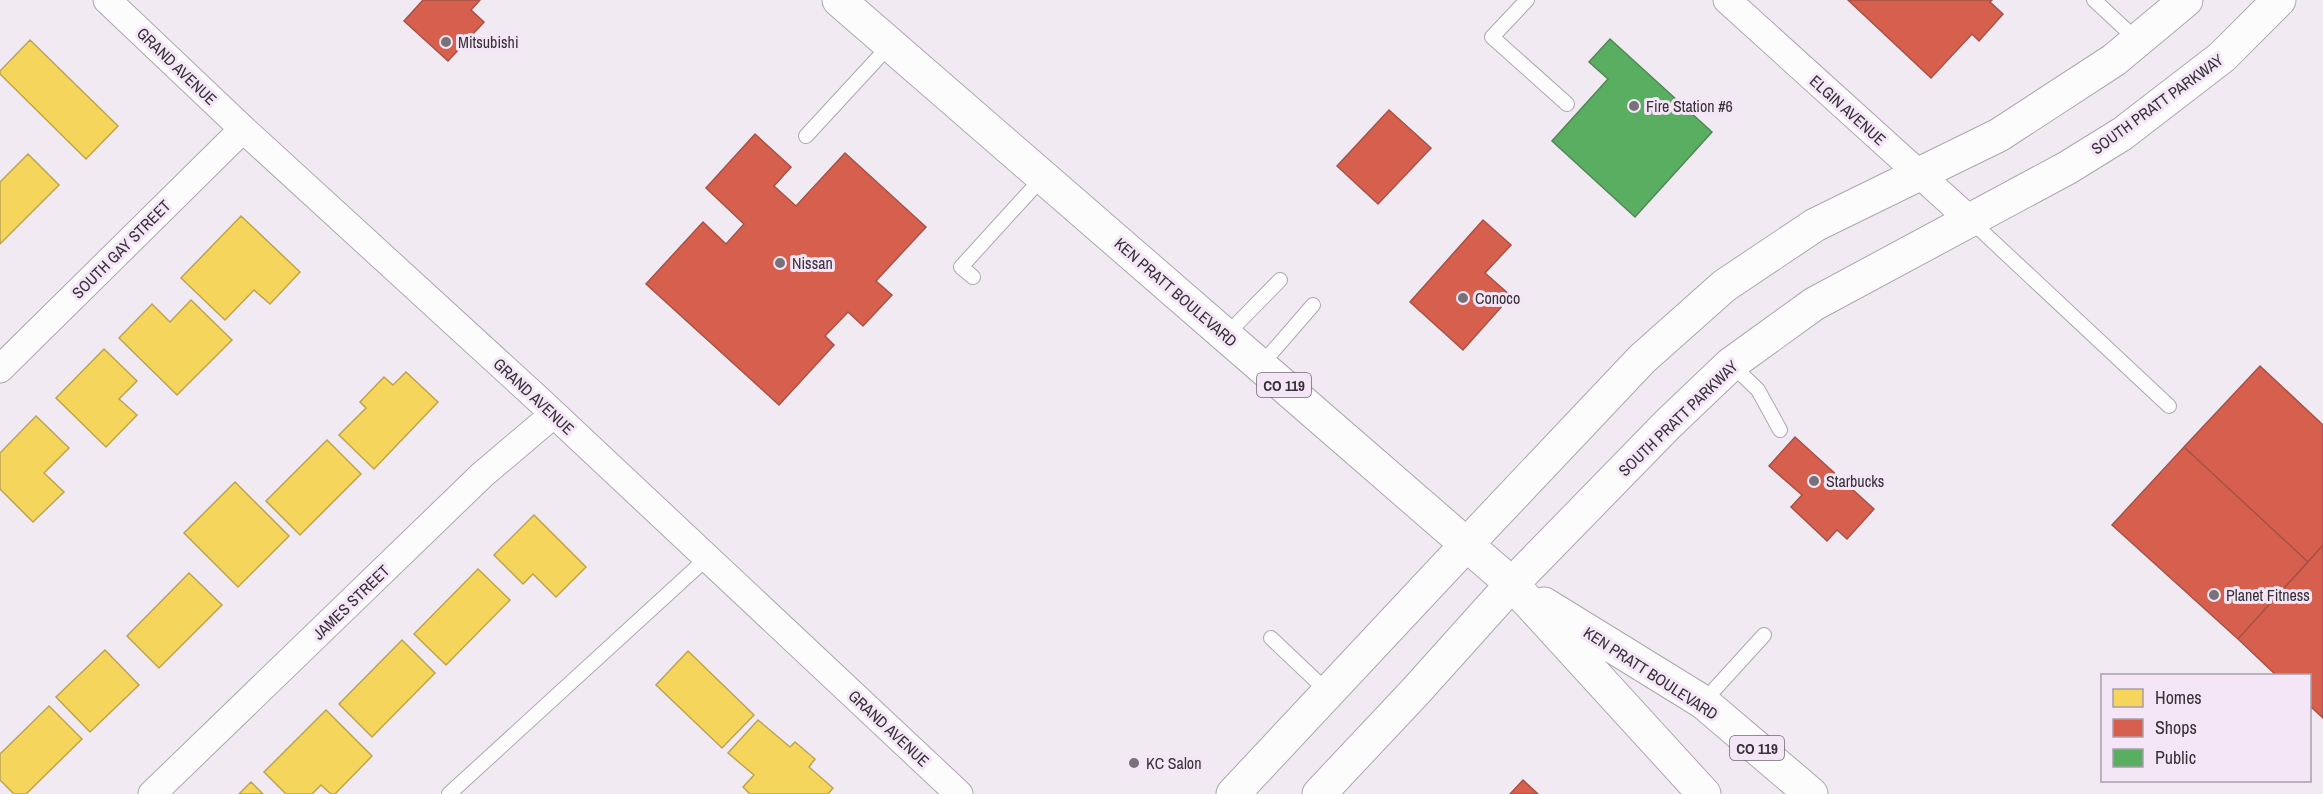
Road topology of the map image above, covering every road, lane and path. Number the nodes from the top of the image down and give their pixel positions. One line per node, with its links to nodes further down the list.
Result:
1 (107, 0): 11 (street, GRAND AVENUE)
2 (839, 0): 9 (main road, KEN PRATT BOULEVARD / CO 119)
3 (1527, 0): 10 (lane)
4 (1726, 0): 13 (street, ELGIN AVENUE)
5 (2094, 0): 8 (lane)
6 (2186, 0): 8 (main road)
7 (2279, 0): 15 (main road, SOUTH PRATT PARKWAY)
8 (2138, 41): 13 (main road)
9 (890, 44): 12 (lane); 14 (main road, KEN PRATT BOULEVARD / CO 119)
10 (1568, 105)
11 (243, 129): 22 (street, SOUTH GAY STREET); 24 (street, GRAND AVENUE)
12 (806, 136)
13 (1918, 173): 15 (street, ELGIN AVENUE); 26 (main road)
14 (1043, 177): 16 (lane); 19 (main road, KEN PRATT BOULEVARD / CO 119)
15 (1970, 220): 20 (main road, SOUTH PRATT PARKWAY); 23 (lane)
16 (973, 277)
17 (1280, 280): 19 (lane)
18 (1313, 305): 21 (lane)
19 (1226, 335): 21 (main road, KEN PRATT BOULEVARD / CO 119)
20 (1731, 364): 25 (lane); 28 (main road, SOUTH PRATT PARKWAY)
21 (1261, 365): 26 (main road, KEN PRATT BOULEVARD / CO 119)
22 (0, 369)
23 (2169, 406)
24 (554, 414): 27 (street, GRAND AVENUE); 33 (street, JAMES STREET)
25 (1780, 430)
26 (1467, 544): 28 (main road, KEN PRATT BOULEVARD / CO 119); 31 (main road)
27 (707, 558): 34 (lane); 35 (street, GRAND AVENUE)
28 (1512, 585): 32 (main road, KEN PRATT BOULEVARD / CO 119); 37 (main road, SOUTH PRATT PARKWAY); 38 (main road, KEN PRATT BOULEVARD / CO 119)
29 (1764, 635): 32 (lane)
30 (1270, 638): 31 (lane)
31 (1328, 692): 36 (main road)
32 (1703, 702): 39 (main road, KEN PRATT BOULEVARD / CO 119)
33 (152, 794)
34 (449, 794)
35 (959, 794)
36 (1233, 794)
37 (1319, 794)
38 (1704, 794)
39 (1811, 794)

